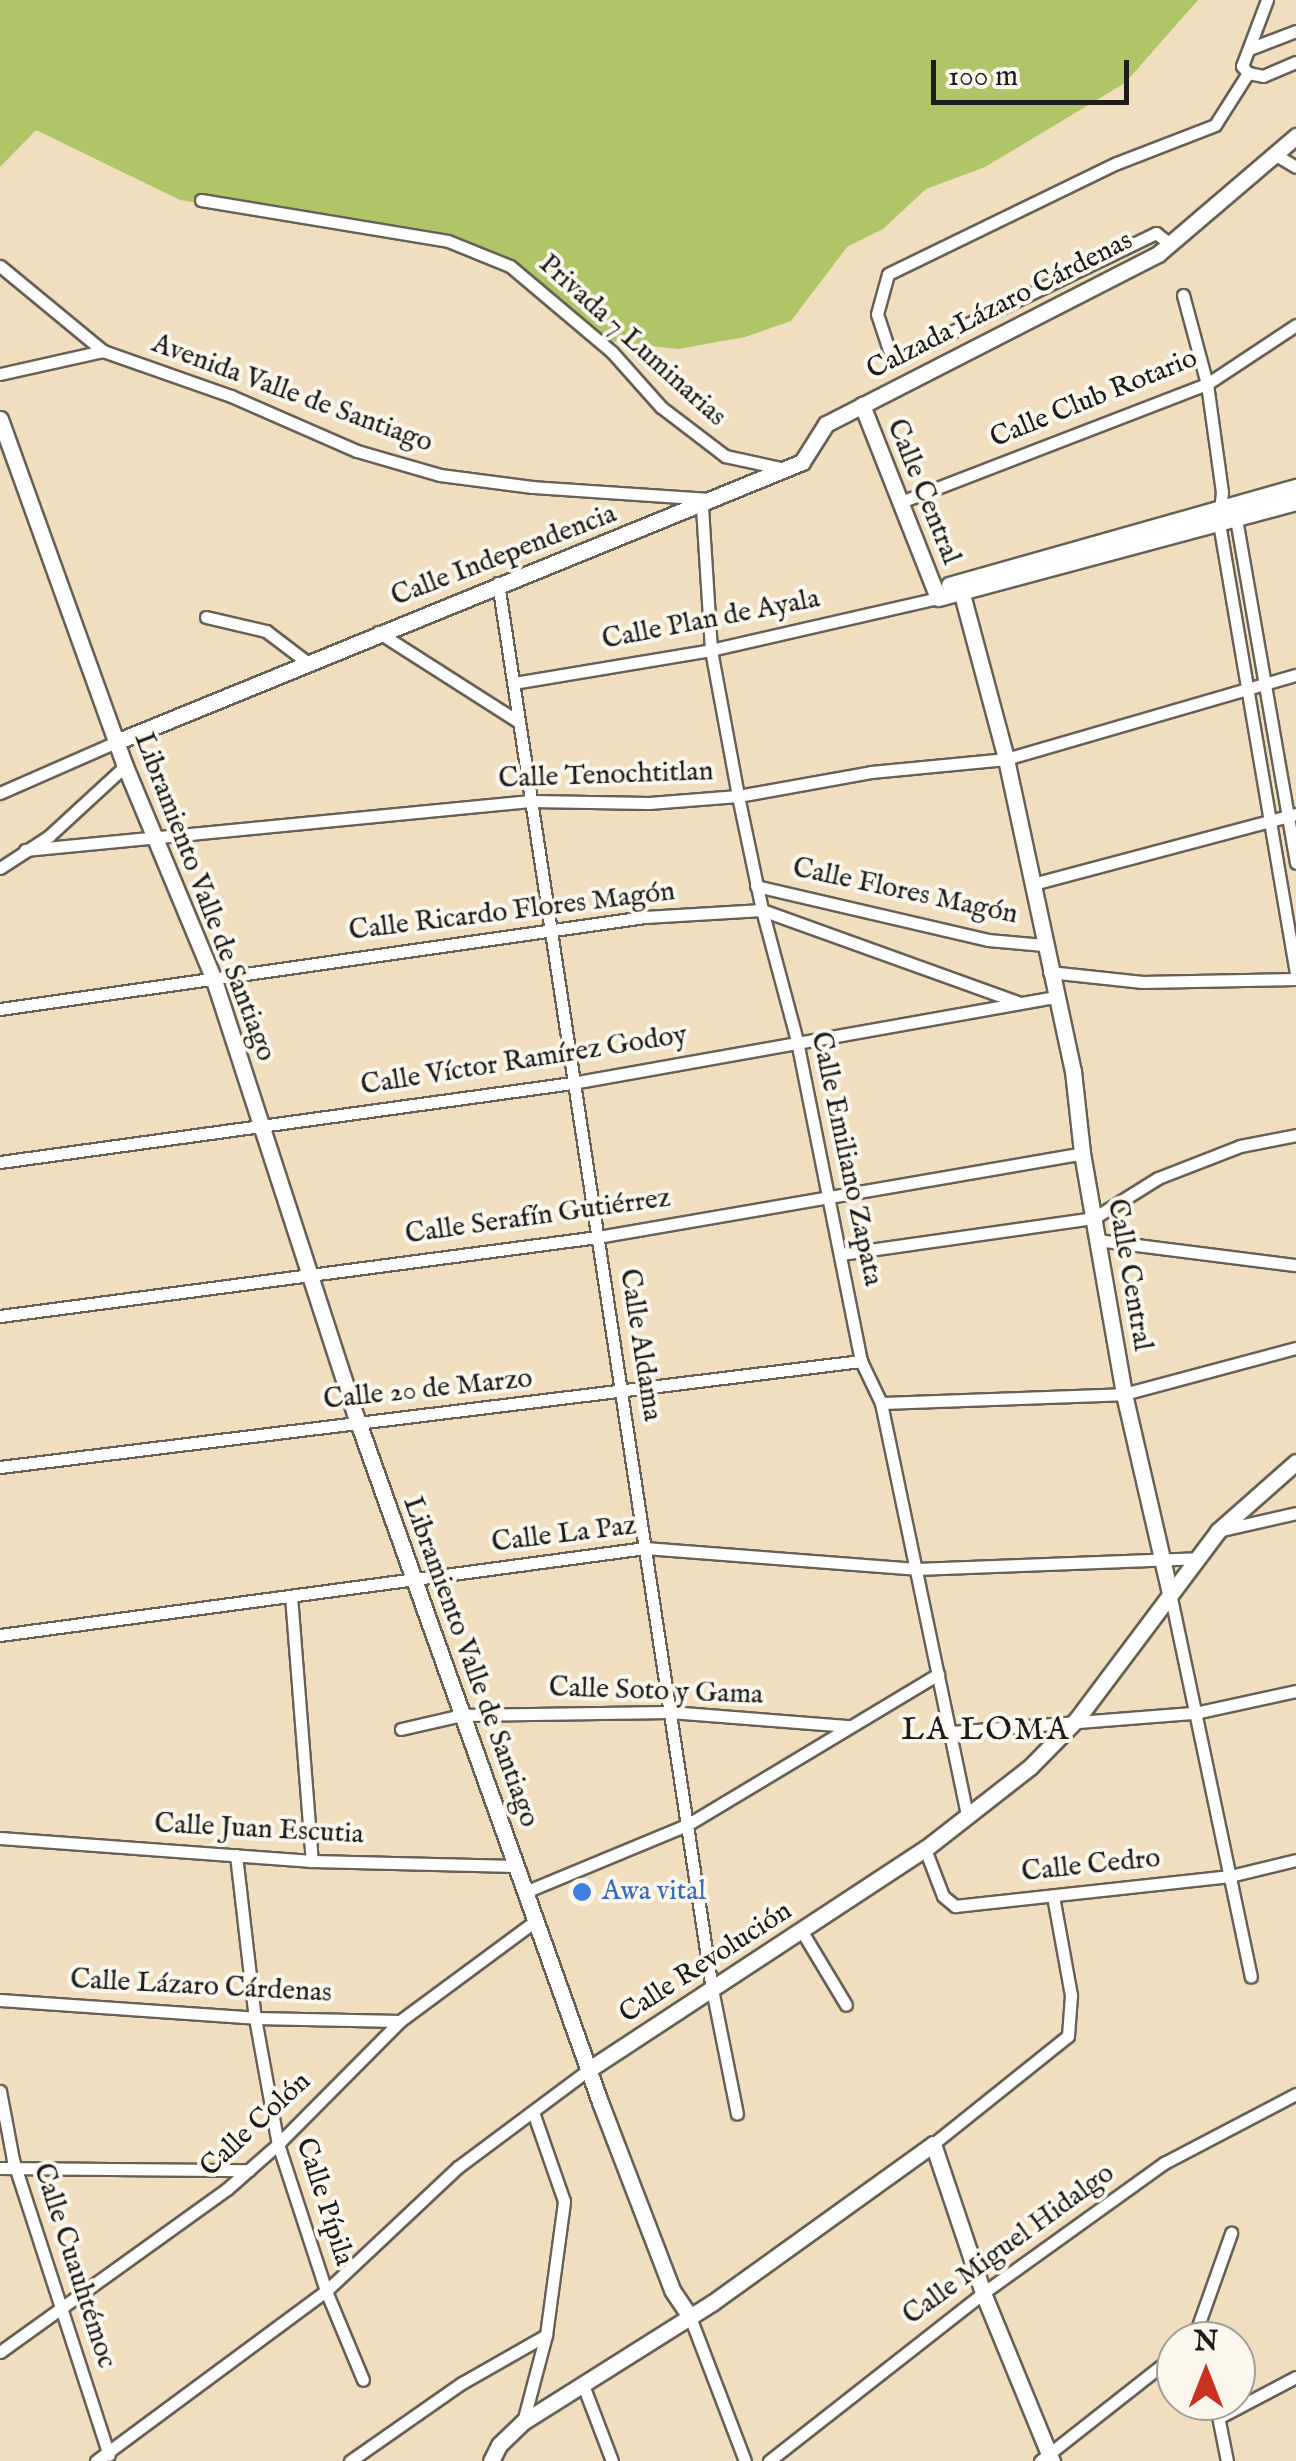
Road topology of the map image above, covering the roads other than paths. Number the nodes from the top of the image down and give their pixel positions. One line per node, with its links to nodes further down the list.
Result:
1 (1267, 0): 3 (street)
2 (1296, 31): 3 (street)
3 (1249, 49): 5 (street)
4 (1296, 62): 5 (street)
5 (1248, 73): 10 (street)
6 (1296, 136): 7 (street, Calzada Lázaro Cárdenas)
7 (1276, 155): 8 (street); 10 (street, Calzada Lázaro Cárdenas)
8 (1296, 167)
9 (201, 200): 19 (street, Privada 7 Luminarias)
10 (1170, 244): 17 (street, Calzada Lázaro Cárdenas)
11 (0, 266): 14 (street, Avenida Valle de Santiago)
12 (1183, 295): 16 (street)
13 (1296, 324): 16 (street, Calle Club Rotario)
14 (104, 351): 15 (street); 23 (street, Avenida Valle de Santiago)
15 (0, 374)
16 (1207, 384): 21 (street, Calle Club Rotario); 24 (street)
17 (862, 405): 19 (street, Calzada Lázaro Cárdenas); 21 (street, Calle Central)
18 (0, 419): 37 (street, Libramiento Valle de Santiago)
19 (785, 470): 23 (street, Calzada Lázaro Cárdenas)
20 (1296, 487): 24 (street, Calle Plan de Ayala)
21 (901, 502): 27 (street, Calle Central)
22 (1296, 502): 24 (street, Calle Plan de Ayala)
23 (710, 503): 25 (street, Calle Independencia); 30 (street, Calle Emiliano Zapata)
24 (1227, 515): 26 (street, Calle Plan de Ayala); 34 (street); 35 (street)
25 (498, 583): 29 (street, Calle Independencia); 33 (street, Calle Aldama)
26 (960, 588): 27 (street, Calle Plan de Ayala); 38 (street, Calle Central)
27 (936, 594): 30 (street, Calle Plan de Ayala)
28 (206, 617): 31 (street)
29 (378, 632): 31 (street, Calle Independencia); 36 (street)
30 (712, 650): 33 (street, Calle Plan de Ayala); 41 (street, Calle Emiliano Zapata)
31 (310, 665): 37 (street)
32 (1296, 674): 34 (street, Calle Tenochtitlan)
33 (514, 683): 36 (street, Calle Aldama)
34 (1266, 683): 35 (street, Calle Tenochtitlan); 43 (street)
35 (1246, 688): 38 (street, Calle Tenochtitlan); 44 (street)
36 (519, 722): 42 (street, Calle Aldama)
37 (116, 742): 39 (street, Libramiento Valle de Santiago); 40 (street)
38 (1006, 759): 41 (street, Calle Tenochtitlan); 49 (street, Calle Central)
39 (125, 766): 45 (street, Libramiento Valle de Santiago); 46 (street)
40 (0, 793)
41 (738, 796): 42 (street, Calle Tenochtitlan); 50 (street, Calle Emiliano Zapata)
42 (531, 801): 45 (street, Calle Tenochtitlan); 52 (street, Calle Aldama)
43 (1292, 815): 44 (street); 47 (street)
44 (1268, 820): 49 (street); 56 (street)
45 (155, 836): 46 (street, Calle Tenochtitlan); 55 (street, Libramiento Valle de Santiago)
46 (25, 850): 48 (street)
47 (1296, 863)
48 (0, 868)
49 (1034, 884): 53 (street, Calle Central)
50 (756, 886): 51 (street, Calle Emiliano Zapata); 53 (street, Calle Flores Magón)
51 (762, 910): 52 (street, Calle Ricardo Flores Magón); 58 (street, Calle Ricardo Flores Magón); 60 (street, Calle Emiliano Zapata)
52 (553, 930): 55 (street, Calle Ricardo Flores Magón); 61 (street, Calle Aldama)
53 (1044, 945): 54 (street, Calle Central)
54 (1049, 972): 56 (street); 57 (street, Calle Central)
55 (213, 977): 59 (street, Calle Ricardo Flores Magón); 62 (street, Libramiento Valle de Santiago)
56 (1296, 977)
57 (1054, 997): 58 (street, Calle Víctor Ramírez Godoy); 64 (street, Calle Central)
58 (1018, 1002): 60 (street, Calle Víctor Ramírez Godoy)
59 (0, 1009)
60 (798, 1041): 61 (street, Calle Víctor Ramírez Godoy); 66 (street, Calle Emiliano Zapata)
61 (572, 1083): 62 (street, Calle Víctor Ramírez Godoy); 68 (street, Calle Aldama)
62 (264, 1124): 65 (street, Calle Víctor Ramírez Godoy); 72 (street, Libramiento Valle de Santiago)
63 (1296, 1135): 67 (street)
64 (1082, 1153): 66 (street, Calle Serafín Gutiérrez); 67 (street, Calle Central)
65 (0, 1162)
66 (826, 1196): 68 (street, Calle Serafín Gutiérrez); 70 (street, Calle Emiliano Zapata)
67 (1094, 1218): 69 (street, Calle Central); 70 (street)
68 (598, 1238): 72 (street, Calle Serafín Gutiérrez); 76 (street, Calle Aldama)
69 (1097, 1240): 71 (street); 77 (street, Calle Central)
70 (841, 1254): 75 (street, Calle Emiliano Zapata)
71 (1296, 1265)
72 (309, 1273): 73 (street, Calle Serafín Gutiérrez); 79 (street, Libramiento Valle de Santiago)
73 (0, 1316)
74 (1296, 1348): 77 (street)
75 (860, 1362): 76 (street, Calle 20 de Marzo); 78 (street, Calle Emiliano Zapata)
76 (622, 1394): 79 (street, Calle 20 de Marzo); 84 (street, Calle Aldama)
77 (1124, 1394): 78 (street); 86 (street, Calle Central)
78 (881, 1404): 87 (street, Calle Emiliano Zapata)
79 (358, 1422): 81 (street, Calle 20 de Marzo); 88 (street, Libramiento Valle de Santiago)
80 (1296, 1462): 83 (street, Calle Revolución)
81 (0, 1467)
82 (1296, 1512): 83 (street)
83 (1218, 1530): 85 (street, Calle Revolución)
84 (645, 1548): 87 (street, Calle La Paz); 88 (street, Calle La Paz); 94 (street, Calle Aldama)
85 (1198, 1558): 86 (street, Calle La Paz); 89 (street, Calle Revolución)
86 (1163, 1562): 87 (street, Calle La Paz); 89 (street, Calle Central)
87 (916, 1569): 92 (street, Calle Emiliano Zapata)
88 (414, 1580): 90 (street, Calle La Paz); 96 (street, Libramiento Valle de Santiago)
89 (1170, 1594): 95 (street, Calle Central); 97 (street, Calle Revolución)
90 (291, 1596): 91 (street, Calle La Paz); 107 (street)
91 (0, 1635)
92 (938, 1674): 98 (street); 100 (street, Calle Emiliano Zapata)
93 (1296, 1691): 95 (street)
94 (670, 1712): 96 (street, Calle Soto y Gama); 98 (street, Calle Soto y Gama); 102 (street, Calle Aldama)
95 (1195, 1713): 97 (street); 109 (street, Calle Central)
96 (462, 1714): 99 (street, Calle Soto y Gama); 108 (street, Libramiento Valle de Santiago)
97 (1077, 1719): 100 (street); 101 (street, Calle Revolución)
98 (848, 1726): 102 (street)
99 (401, 1729)
100 (951, 1732): 101 (street, Calle Emiliano Zapata)
101 (967, 1816): 104 (street, Calle Revolución)
102 (687, 1824): 110 (street); 115 (street, Calle Aldama)
103 (0, 1838): 105 (street, Calle Juan Escutia)
104 (926, 1848): 111 (street, Calle Cedro); 113 (street, Calle Revolución)
105 (236, 1855): 107 (street, Calle Juan Escutia); 118 (street, Calle Pípila)
106 (1296, 1860): 109 (street, Calle Cedro)
107 (312, 1861): 108 (street, Calle Juan Escutia)
108 (516, 1866): 110 (street, Libramiento Valle de Santiago)
109 (1230, 1876): 111 (street, Calle Cedro); 114 (street, Calle Central)
110 (525, 1892): 112 (street, Libramiento Valle de Santiago)
111 (1052, 1896): 126 (street)
112 (535, 1921): 119 (street, Calle Colón); 120 (street, Libramiento Valle de Santiago)
113 (801, 1930): 115 (street, Calle Revolución); 117 (street)
114 (1251, 1977)
115 (712, 1989): 120 (street, Calle Revolución); 124 (street, Calle Aldama)
116 (0, 2000): 118 (street, Calle Lázaro Cárdenas)
117 (846, 2005)
118 (255, 2018): 119 (street, Calle Lázaro Cárdenas); 125 (street, Calle Pípila)
119 (400, 2020): 125 (street, Calle Colón)
120 (588, 2070): 123 (street, Calle Revolución); 133 (street, Libramiento Valle de Santiago)
121 (0, 2091): 127 (street, Calle Cuauhtémoc)
122 (1296, 2094): 131 (street, Calle Miguel Hidalgo)
123 (532, 2112): 130 (street, Calle Revolución); 135 (street)
124 (737, 2114)
125 (278, 2144): 128 (street, Calle Colón); 130 (street, Calle Pípila)
126 (933, 2144): 131 (street); 133 (street)
127 (6, 2170): 128 (street); 132 (street, Calle Cuauhtémoc)
128 (249, 2170): 132 (street, Calle Colón)
129 (1232, 2233): 134 (street)
130 (326, 2291): 139 (street, Calle Pípila); 145 (street, Calle Revolución)
131 (983, 2292): 146 (street); 153 (street, Calle Miguel Hidalgo)
132 (63, 2306): 136 (street, Calle Colón); 145 (street, Calle Cuauhtémoc)
133 (690, 2317): 140 (street); 152 (street)
134 (1200, 2321)
135 (546, 2335): 143 (street); 148 (street)
136 (0, 2352)
137 (1156, 2370): 146 (street)
138 (1296, 2377): 141 (street)
139 (362, 2380)
140 (584, 2385): 143 (street); 151 (street)
141 (1256, 2398)
142 (1221, 2421): 154 (street)
143 (522, 2422): 144 (street)
144 (499, 2444): 149 (street); 150 (street)
145 (109, 2455): 147 (street, Calle Revolución)
146 (1047, 2459)
147 (96, 2461)
148 (350, 2461)
149 (491, 2461)
150 (504, 2461)
151 (612, 2461)
152 (745, 2461)
153 (769, 2461)
154 (1227, 2461)

